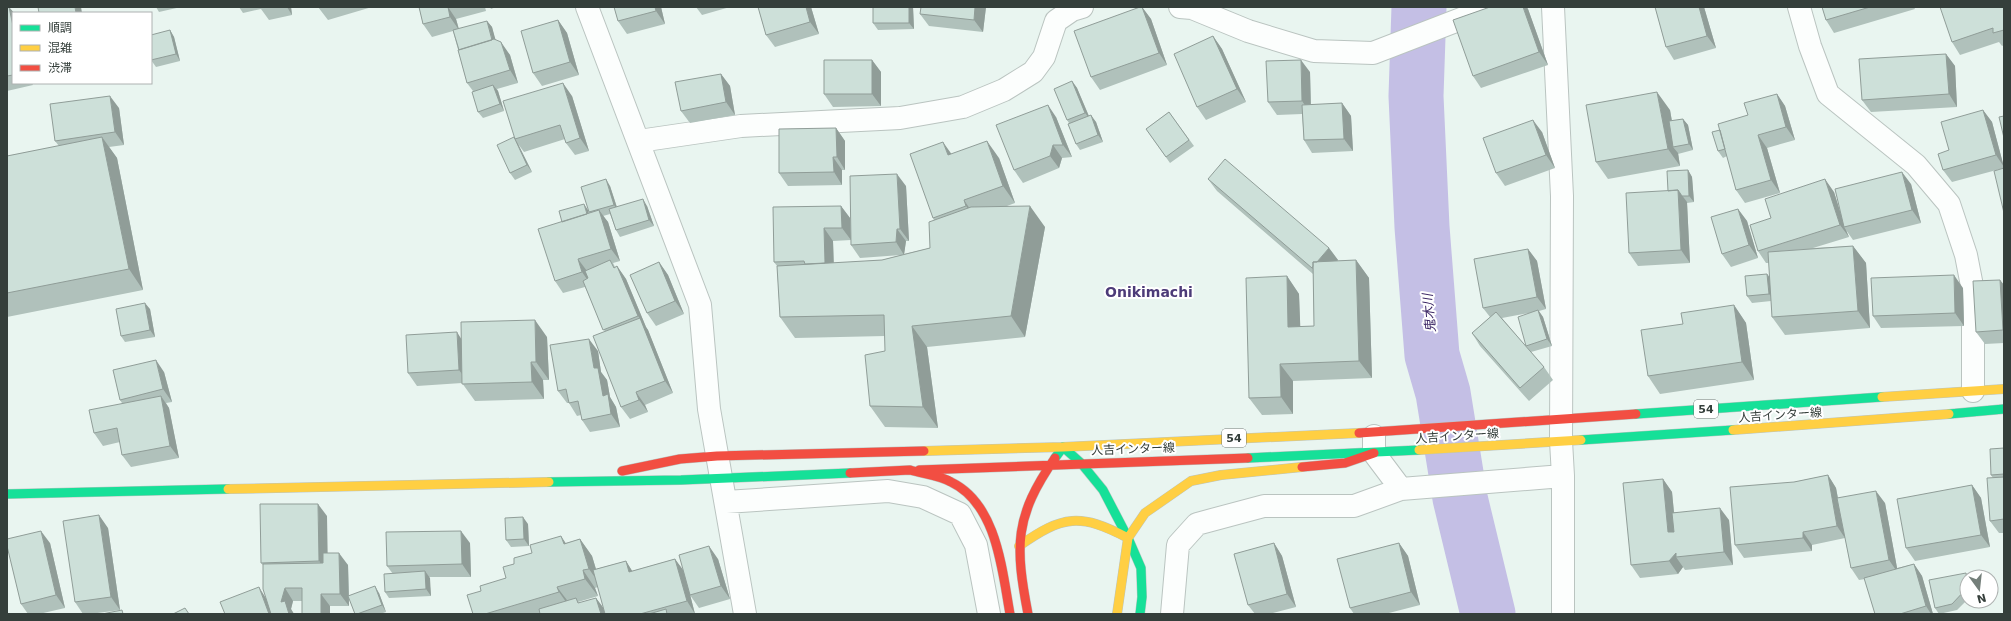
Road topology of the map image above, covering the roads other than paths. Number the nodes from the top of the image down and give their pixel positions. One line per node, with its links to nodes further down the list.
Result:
1 (587, 7): 7 (street)
2 (1082, 7): 7 (street)
3 (1180, 7): 4 (street)
4 (1492, 7)
5 (1553, 7): 11 (street)
6 (1798, 7): 9 (street)
7 (639, 141): 16 (street)
8 (2004, 389): 9 (main road, 人吉インター線 / 54)
9 (1973, 391): 11 (main road, 人吉インター線 / 54)
10 (2004, 409): 13 (main road, 人吉インター線 / 54)
11 (1562, 418): 12 (main road, 人吉インター線 / 54); 13 (street)
12 (1374, 432): 14 (main road, 人吉インター線 / 54); 15 (street)
13 (1561, 441): 15 (main road, 人吉インター線 / 54); 20 (street)
14 (1064, 447): 16 (main road, 人吉インター線); 17 (main road); 18 (main road)
15 (1374, 453): 17 (main road, 人吉インター線 / 54); 23 (street); 26 (main road)
16 (717, 456): 21 (street); 22 (main road, 人吉インター線)
17 (1081, 463): 18 (main road, 人吉インター線 / 54); 26 (main road)
18 (1050, 464): 19 (main road, 人吉インター線 / 54); 27 (main road)
19 (910, 470): 21 (main road, 人吉インター線); 30 (main road)
20 (1563, 476): 23 (street); 35 (street)
21 (720, 478): 22 (main road, 人吉インター線); 25 (street)
22 (574, 481): 24 (main road)
23 (1401, 489): 34 (street)
24 (7, 494)
25 (726, 502): 28 (street); 29 (street)
26 (1128, 538): 27 (main road); 32 (main road); 33 (main road)
27 (1019, 546): 31 (main road)
28 (744, 614)
29 (989, 614)
30 (1010, 614)
31 (1028, 614)
32 (1117, 614)
33 (1140, 614)
34 (1172, 614)
35 (1563, 614)

